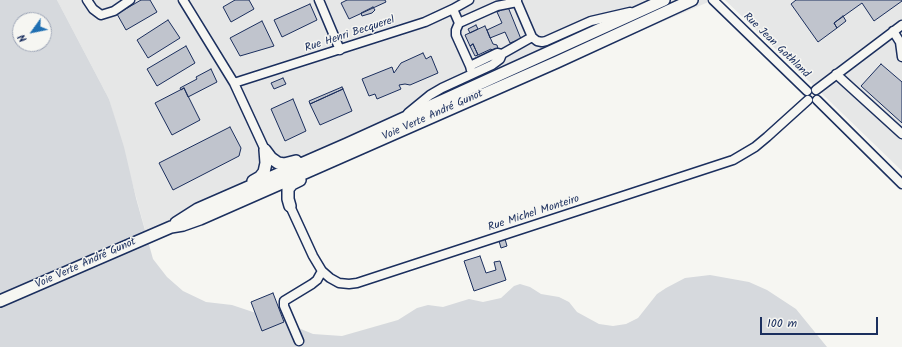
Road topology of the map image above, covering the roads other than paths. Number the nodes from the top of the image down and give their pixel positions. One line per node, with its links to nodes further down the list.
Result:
1 (87, 0): 2 (street)
2 (130, 0)
3 (183, 0): 22 (street)
4 (319, 0): 16 (street)
5 (469, 0): 11 (street, Rue Henri Becquerel)
6 (664, 0): 10 (main road, Voie Verte André Gunot)
7 (692, 0): 28 (main road, Voie Verte André Gunot)
8 (713, 0): 24 (street, Rue Jean Gothland)
9 (517, 1): 12 (street); 15 (street)
10 (647, 8): 15 (street); 26 (main road, Voie Verte André Gunot)
11 (453, 9): 12 (street); 16 (street, Rue Henri Becquerel)
12 (460, 24): 19 (street)
13 (902, 25): 14 (street)
14 (893, 31): 18 (street); 20 (street)
15 (532, 37): 17 (street)
16 (340, 50): 22 (street, Rue Henri Becquerel)
17 (502, 54): 19 (street); 21 (street)
18 (902, 57)
19 (470, 66): 21 (street)
20 (836, 74): 23 (street); 27 (street)
21 (470, 75): 26 (street)
22 (234, 83): 29 (street)
23 (816, 90): 24 (street); 25 (street)
24 (807, 91): 25 (street)
25 (812, 100): 30 (street); 33 (street, Rue Michel Monteiro)
26 (400, 119): 28 (main road, Voie Verte André Gunot)
27 (902, 134)
28 (348, 149): 29 (main road); 31 (main road, Voie Verte André Gunot); 32 (main road)
29 (264, 150): 31 (main road)
30 (902, 184)
31 (238, 196): 32 (main road); 34 (main road, Voie Verte André Gunot)
32 (290, 206): 33 (street, Rue Michel Monteiro)
33 (322, 271): 35 (street)
34 (0, 302)
35 (299, 341)

